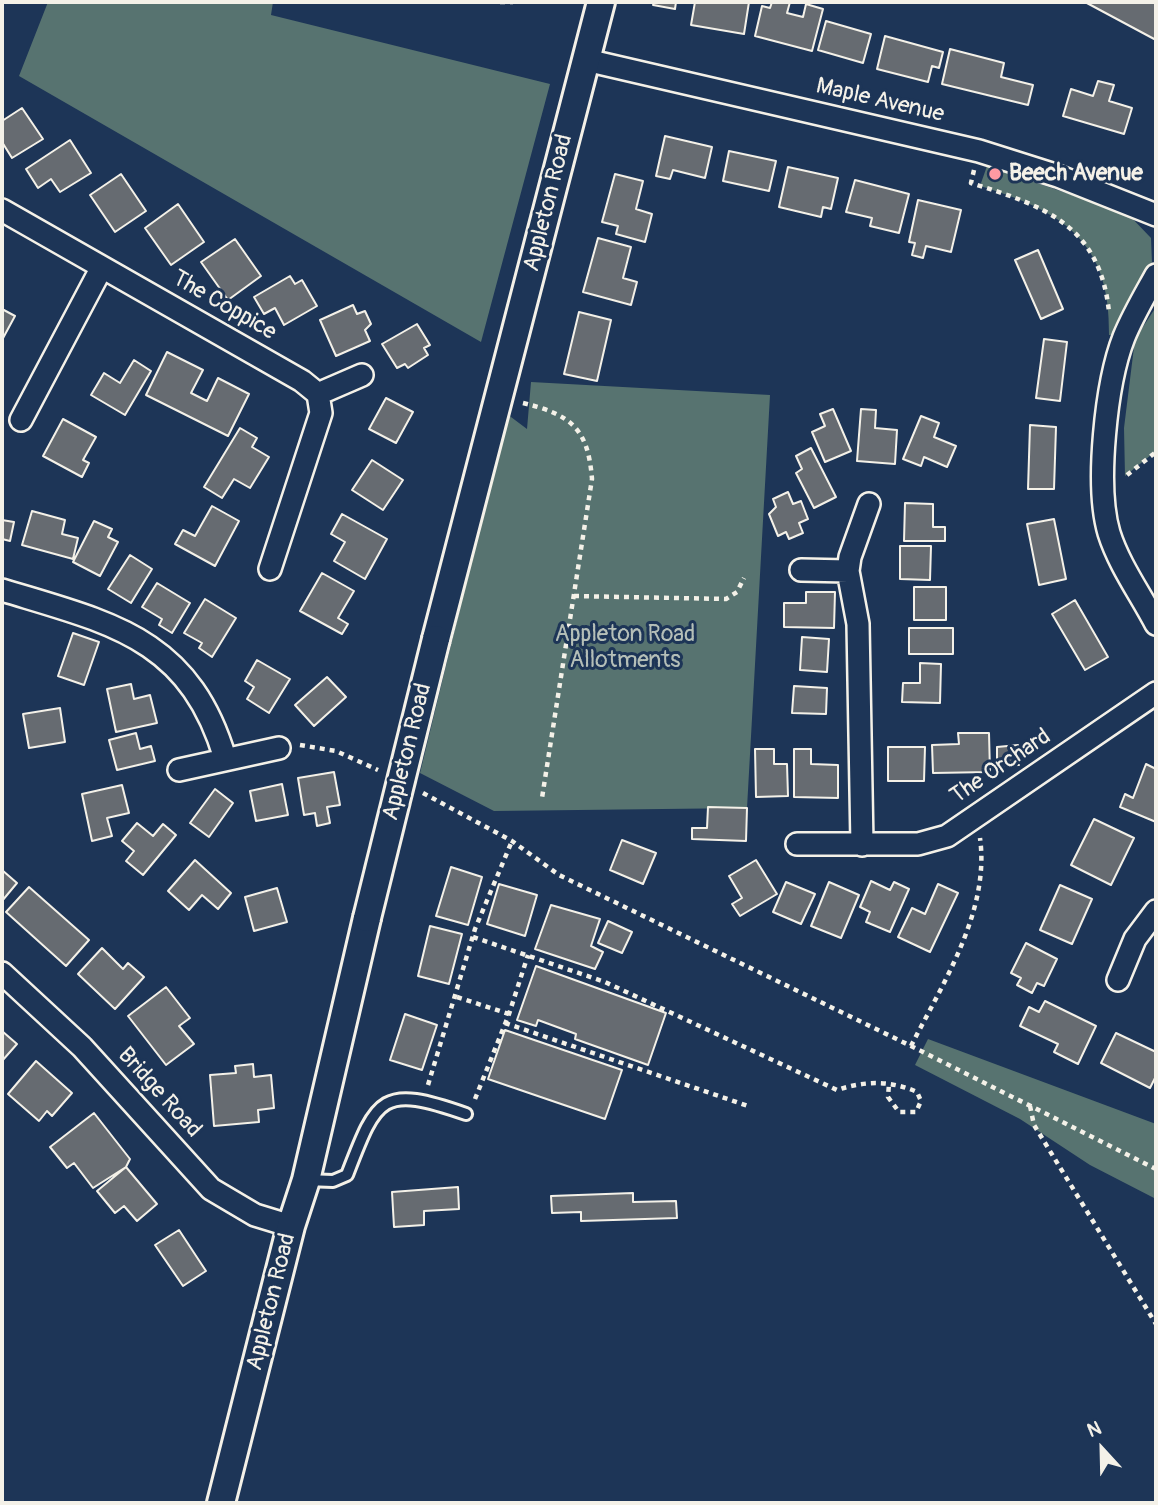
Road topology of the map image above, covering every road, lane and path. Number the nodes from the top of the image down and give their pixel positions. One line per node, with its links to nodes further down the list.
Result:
1 (500, 2): 2 (path)
2 (513, 2)
3 (601, 2): 4 (street, Appleton Road)
4 (586, 60): 5 (street, Maple Avenue); 13 (street, Appleton Road)
5 (979, 151): 7 (street, Maple Avenue); 10 (path)
6 (2, 210): 8 (street, The Coppice)
7 (1156, 215)
8 (102, 267): 12 (street, The Coppice); 14 (street)
9 (1156, 275): 16 (street)
10 (1109, 324)
11 (362, 375): 12 (street)
12 (318, 394): 18 (street)
13 (499, 398): 23 (path); 52 (street, Appleton Road, bridge)
14 (21, 420)
15 (1156, 452): 16 (path)
16 (1104, 493): 24 (street)
17 (869, 504): 20 (street)
18 (270, 569)
19 (801, 570): 20 (street)
20 (848, 571): 36 (street)
21 (744, 578): 23 (path)
22 (2, 590): 28 (street)
23 (574, 596): 32 (path)
24 (1156, 624)
25 (1156, 693): 33 (street, The Orchard)
26 (309, 744): 30 (path)
27 (279, 748): 28 (street)
28 (225, 758): 29 (street)
29 (179, 769)
30 (383, 772)
31 (419, 791): 34 (path)
32 (542, 798)
33 (977, 817): 36 (street, The Orchard); 45 (path)
34 (512, 841): 38 (path); 45 (path)
35 (797, 844): 36 (street, The Orchard)
36 (862, 845)
37 (1156, 911): 41 (street)
38 (473, 937): 39 (path); 42 (path)
39 (528, 955): 43 (path); 46 (path)
40 (2, 973): 53 (street, Bridge Road)
41 (1118, 980)
42 (457, 997): 43 (path); 47 (path)
43 (509, 1014): 44 (path)
44 (505, 1023): 49 (path); 50 (path)
45 (911, 1046): 48 (path)
46 (890, 1084): 46 (path)
47 (424, 1099): 50 (lane); 52 (lane)
48 (1030, 1105): 51 (path); 54 (path)
49 (751, 1107)
50 (466, 1114)
51 (1156, 1169)
52 (306, 1180): 53 (street, Appleton Road)
53 (291, 1226): 55 (street, Appleton Road)
54 (1156, 1324)
55 (221, 1503)

